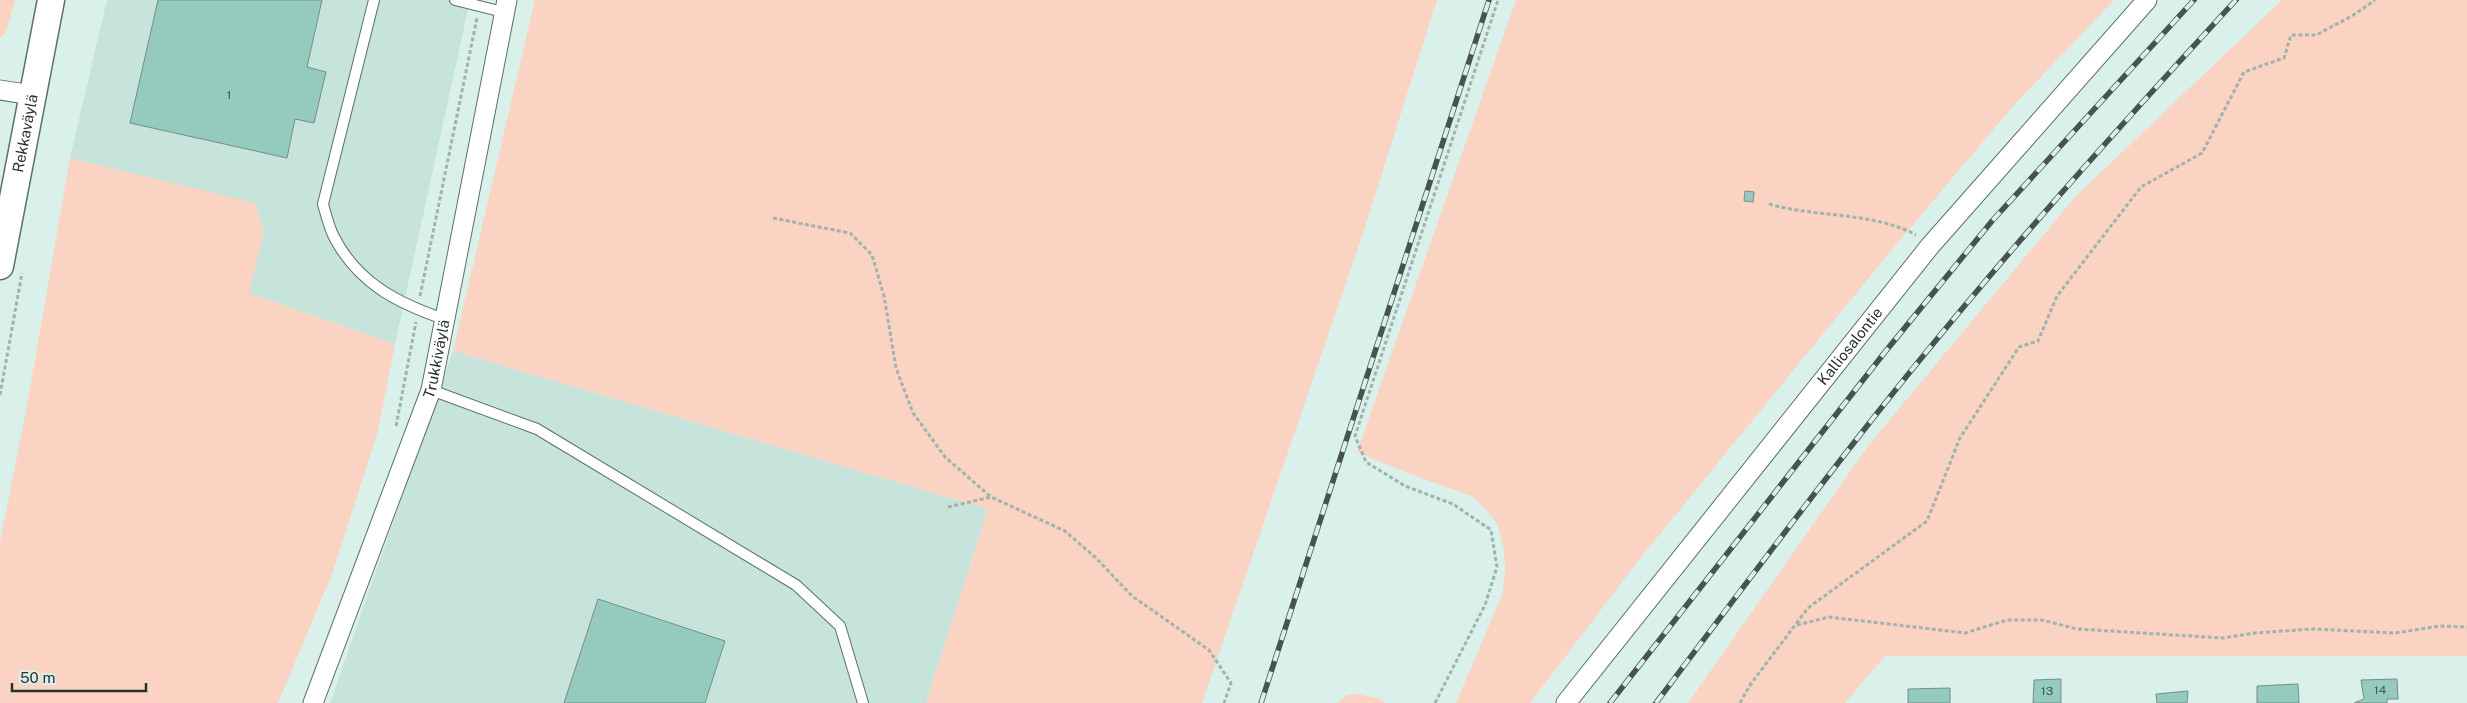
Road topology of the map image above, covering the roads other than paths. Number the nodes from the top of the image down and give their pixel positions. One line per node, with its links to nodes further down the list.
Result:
1 (50, 0): 7 (street, Rekkaväylä)
2 (374, 0): 9 (lane)
3 (455, 0): 5 (lane)
4 (2148, 0): 13 (street, Kalliosalontie)
5 (505, 6): 9 (street, Trukkiväylä)
6 (0, 90): 7 (street)
7 (32, 94): 8 (street, Rekkaväylä)
8 (0, 266)
9 (444, 319): 10 (street, Trukkiväylä)
10 (431, 390): 11 (street, Trukkiväylä); 12 (lane)
11 (314, 703)
12 (863, 703)
13 (1566, 703)

